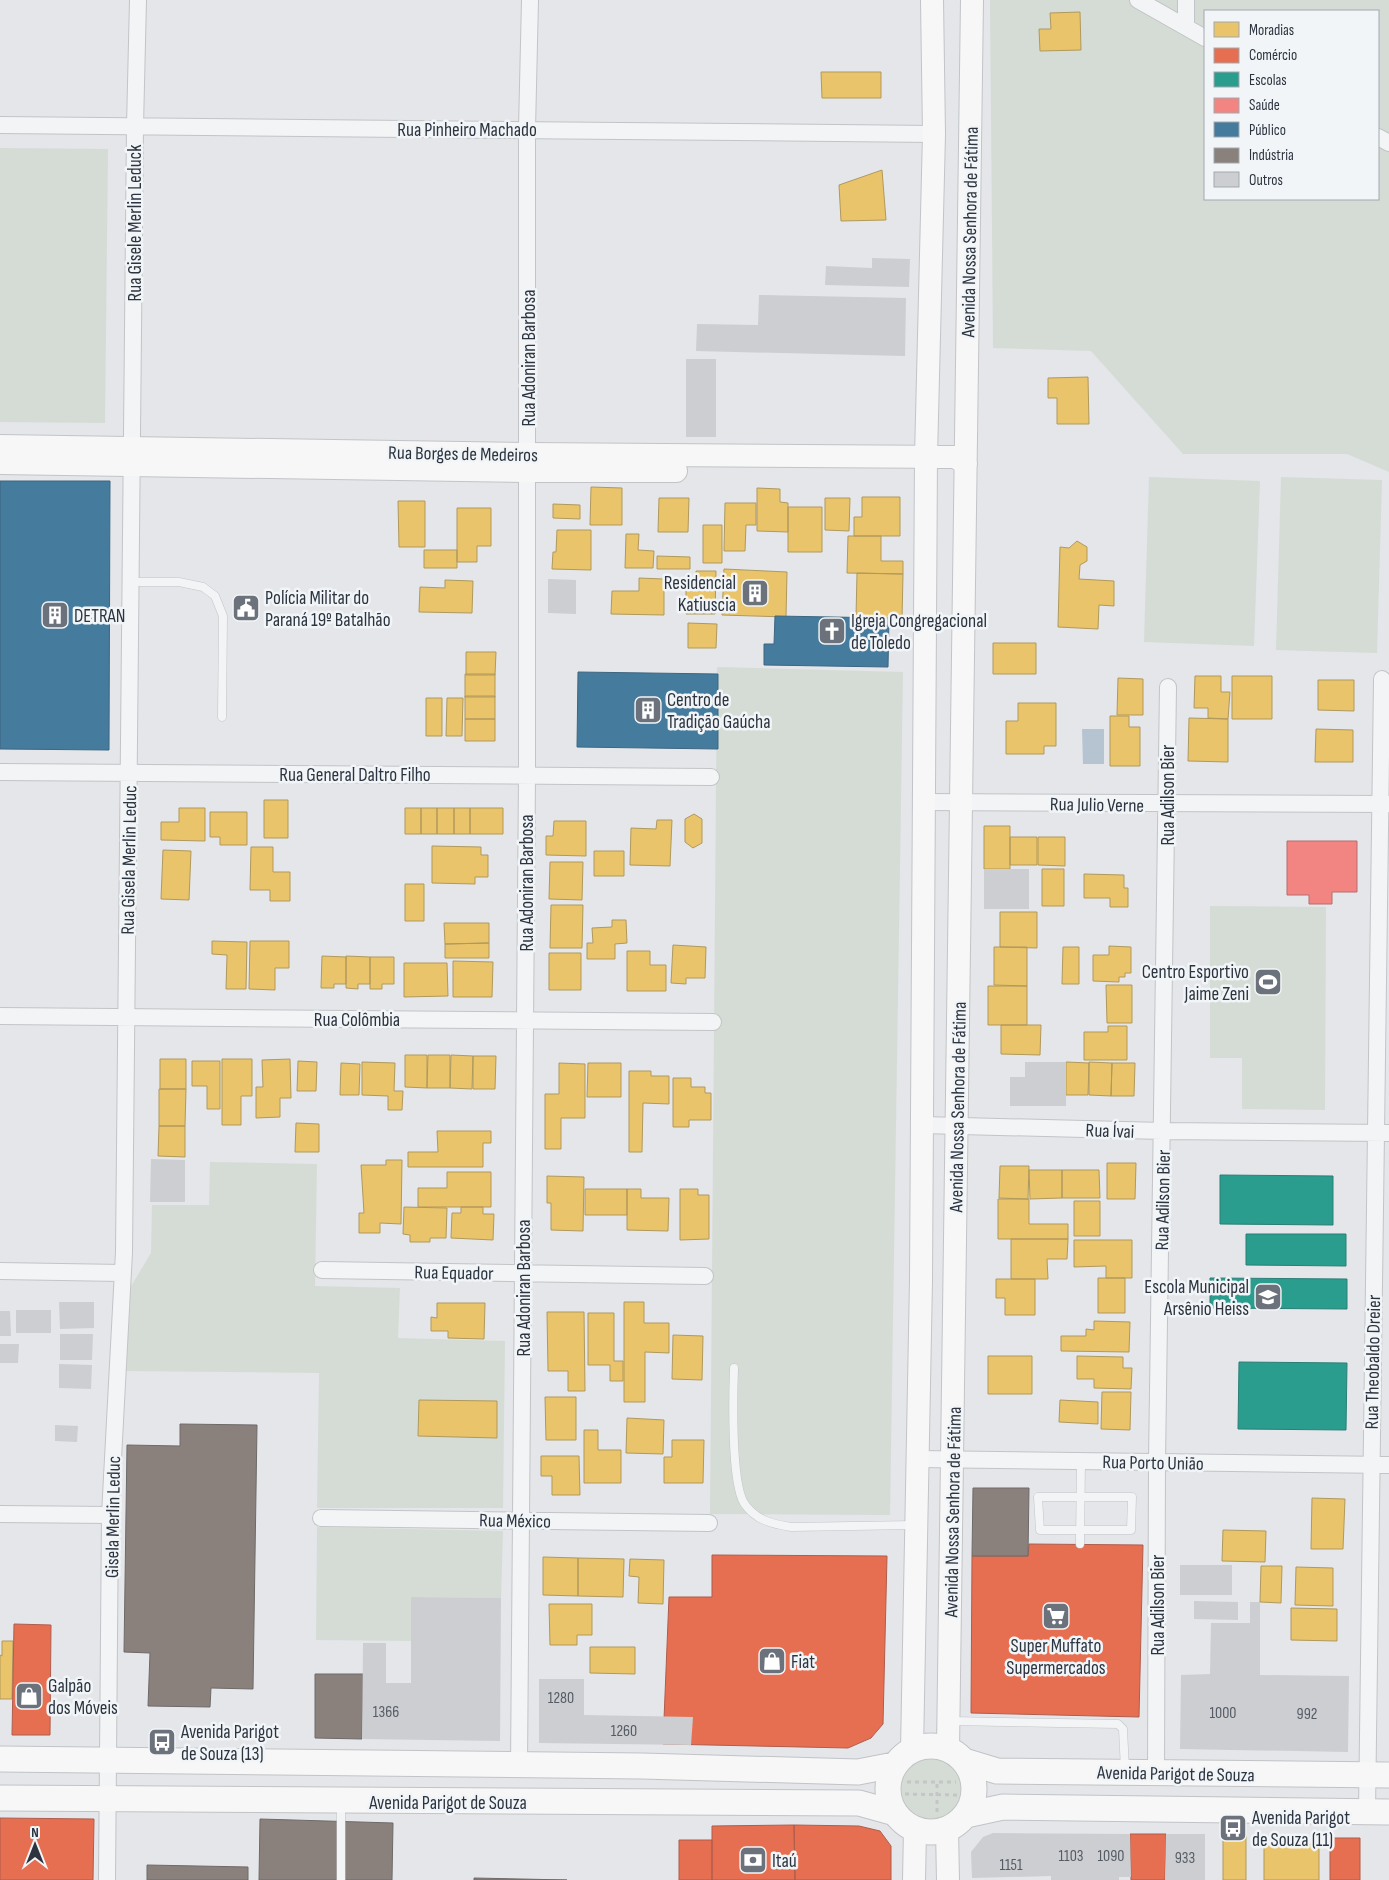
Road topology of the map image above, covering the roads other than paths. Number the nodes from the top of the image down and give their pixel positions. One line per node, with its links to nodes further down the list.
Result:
1 (138, 0): 10 (street, Rua Gisele Merlin Leduck)
2 (530, 0): 11 (street, Rua Adoniran Barbosa)
3 (932, 0): 12 (street, Avenida Nossa Senhora de Fátima)
4 (972, 0): 18 (street, Avenida Nossa Senhora de Fátima)
5 (1138, 0): 7 (street)
6 (1186, 0): 7 (street)
7 (1186, 27): 8 (street)
8 (1204, 37)
9 (0, 125): 10 (street, Rua Pinheiro Machado)
10 (135, 126): 11 (street, Rua Pinheiro Machado); 14 (street, Rua Gisele Merlin Leduck)
11 (527, 130): 12 (street, Rua Pinheiro Machado); 16 (street, Rua Adoniran Barbosa)
12 (934, 134): 17 (street, Avenida Nossa Senhora de Fátima)
13 (0, 446): 14 (street, Rua Borges de Medeiros)
14 (132, 456): 15 (street, Rua Borges de Medeiros); 16 (street, Rua Borges de Medeiros); 19 (street, Rua Gisela Merlin Leduc)
15 (0, 463)
16 (528, 463): 17 (street, Rua Borges de Medeiros); 25 (street, Rua Adoniran Barbosa)
17 (926, 464): 18 (street); 27 (street, Avenida Nossa Senhora de Fátima)
18 (966, 464): 28 (street, Avenida Nossa Senhora de Fátima)
19 (130, 582): 22 (lane); 24 (street, Rua Gisela Merlin Leduc)
20 (1382, 679): 30 (street, Rua Theobaldo Dreier)
21 (1168, 687): 29 (street, Rua Adilson Bier)
22 (222, 717)
23 (0, 772): 24 (street, Rua General Daltro Filho)
24 (129, 773): 25 (street, Rua General Daltro Filho); 32 (street, Rua Gisela Merlin Leduc)
25 (527, 776): 26 (street, Rua General Daltro Filho); 33 (street, Rua Adoniran Barbosa)
26 (711, 777)
27 (924, 802): 28 (street, Rua Julio Verne); 35 (street, Avenida Nossa Senhora de Fátima)
28 (961, 802): 29 (street, Rua Julio Verne); 36 (street, Avenida Nossa Senhora de Fátima)
29 (1168, 804): 30 (street, Rua Julio Verne); 37 (street, Rua Adilson Bier)
30 (1384, 804): 38 (street, Rua Theobaldo Dreier)
31 (0, 1016): 32 (street, Rua Colômbia)
32 (126, 1017): 33 (street, Rua Colômbia); 42 (street, Rua Gisela Merlin Leduc)
33 (525, 1020): 34 (street, Rua Colômbia); 41 (street, Rua Adoniran Barbosa)
34 (714, 1022)
35 (922, 1125): 36 (street, Rua Ívai); 45 (street, Avenida Nossa Senhora de Fátima)
36 (957, 1125): 37 (street, Rua Ívai); 46 (street, Avenida Nossa Senhora de Fátima)
37 (1163, 1131): 38 (street, Rua Ívai); 48 (street, Rua Adilson Bier)
38 (1382, 1133): 49 (street, Rua Theobaldo Dreier)
39 (322, 1270): 41 (street, Rua Equador)
40 (0, 1271): 42 (street)
41 (523, 1273): 43 (street, Rua Equador); 55 (street, Rua Adoniran Barbosa)
42 (122, 1274): 53 (street, Gisela Merlin Leduc)
43 (705, 1276)
44 (734, 1368): 57 (lane)
45 (918, 1459): 46 (street, Rua Porto União); 57 (street, Avenida Nossa Senhora de Fátima)
46 (952, 1460): 47 (street, Rua Porto União); 60 (street, Avenida Nossa Senhora de Fátima)
47 (1081, 1461): 48 (street, Rua Porto União); 51 (lane)
48 (1157, 1462): 49 (street, Rua Porto União); 67 (street, Rua Adilson Bier)
49 (1371, 1464): 50 (street, Rua Porto União); 68 (street, Rua Theobaldo Dreier)
50 (1389, 1465)
51 (1081, 1497): 58 (lane); 58 (lane); 58 (lane)
52 (0, 1514): 53 (street)
53 (110, 1515): 64 (street, Gisela Merlin Leduc)
54 (321, 1518): 55 (street, Rua México)
55 (521, 1520): 56 (street, Rua México); 65 (street, Rua Adoniran Barbosa)
56 (709, 1523)
57 (916, 1525): 62 (street, Avenida Nossa Senhora de Fátima)
58 (1080, 1530): 59 (lane)
59 (1080, 1544)
60 (949, 1721): 61 (street, Avenida Nossa Senhora de Fátima); 66 (lane)
61 (956, 1756): 62 (main road, Avenida Parigot de Souza); 66 (main road, Avenida Parigot de Souza); 74 (main road)
62 (903, 1758): 65 (main road, Avenida Parigot de Souza); 73 (main road)
63 (0, 1759): 64 (main road, Avenida Parigot de Souza)
64 (109, 1760): 65 (main road, Avenida Parigot de Souza); 70 (street, Gisela Merlin Leduc)
65 (519, 1766)
66 (1125, 1772): 67 (main road, Avenida Parigot de Souza)
67 (1156, 1772): 68 (main road, Avenida Parigot de Souza)
68 (1378, 1775): 72 (street, Rua Theobaldo Dreier)
69 (0, 1798): 70 (main road, Avenida Parigot de Souza)
70 (108, 1800): 71 (main road, Avenida Parigot de Souza); 76 (street, Gisela Merlin Leduc)
71 (341, 1801): 73 (main road, Avenida Parigot de Souza); 77 (lane)
72 (1378, 1812): 74 (main road, Avenida Parigot de Souza)
73 (894, 1814): 75 (main road, Avenida Parigot de Souza)
74 (956, 1822): 75 (main road, Avenida Parigot de Souza); 79 (street)
75 (915, 1830): 78 (street)
76 (107, 1880)
77 (341, 1880)
78 (914, 1880)
79 (948, 1880)

